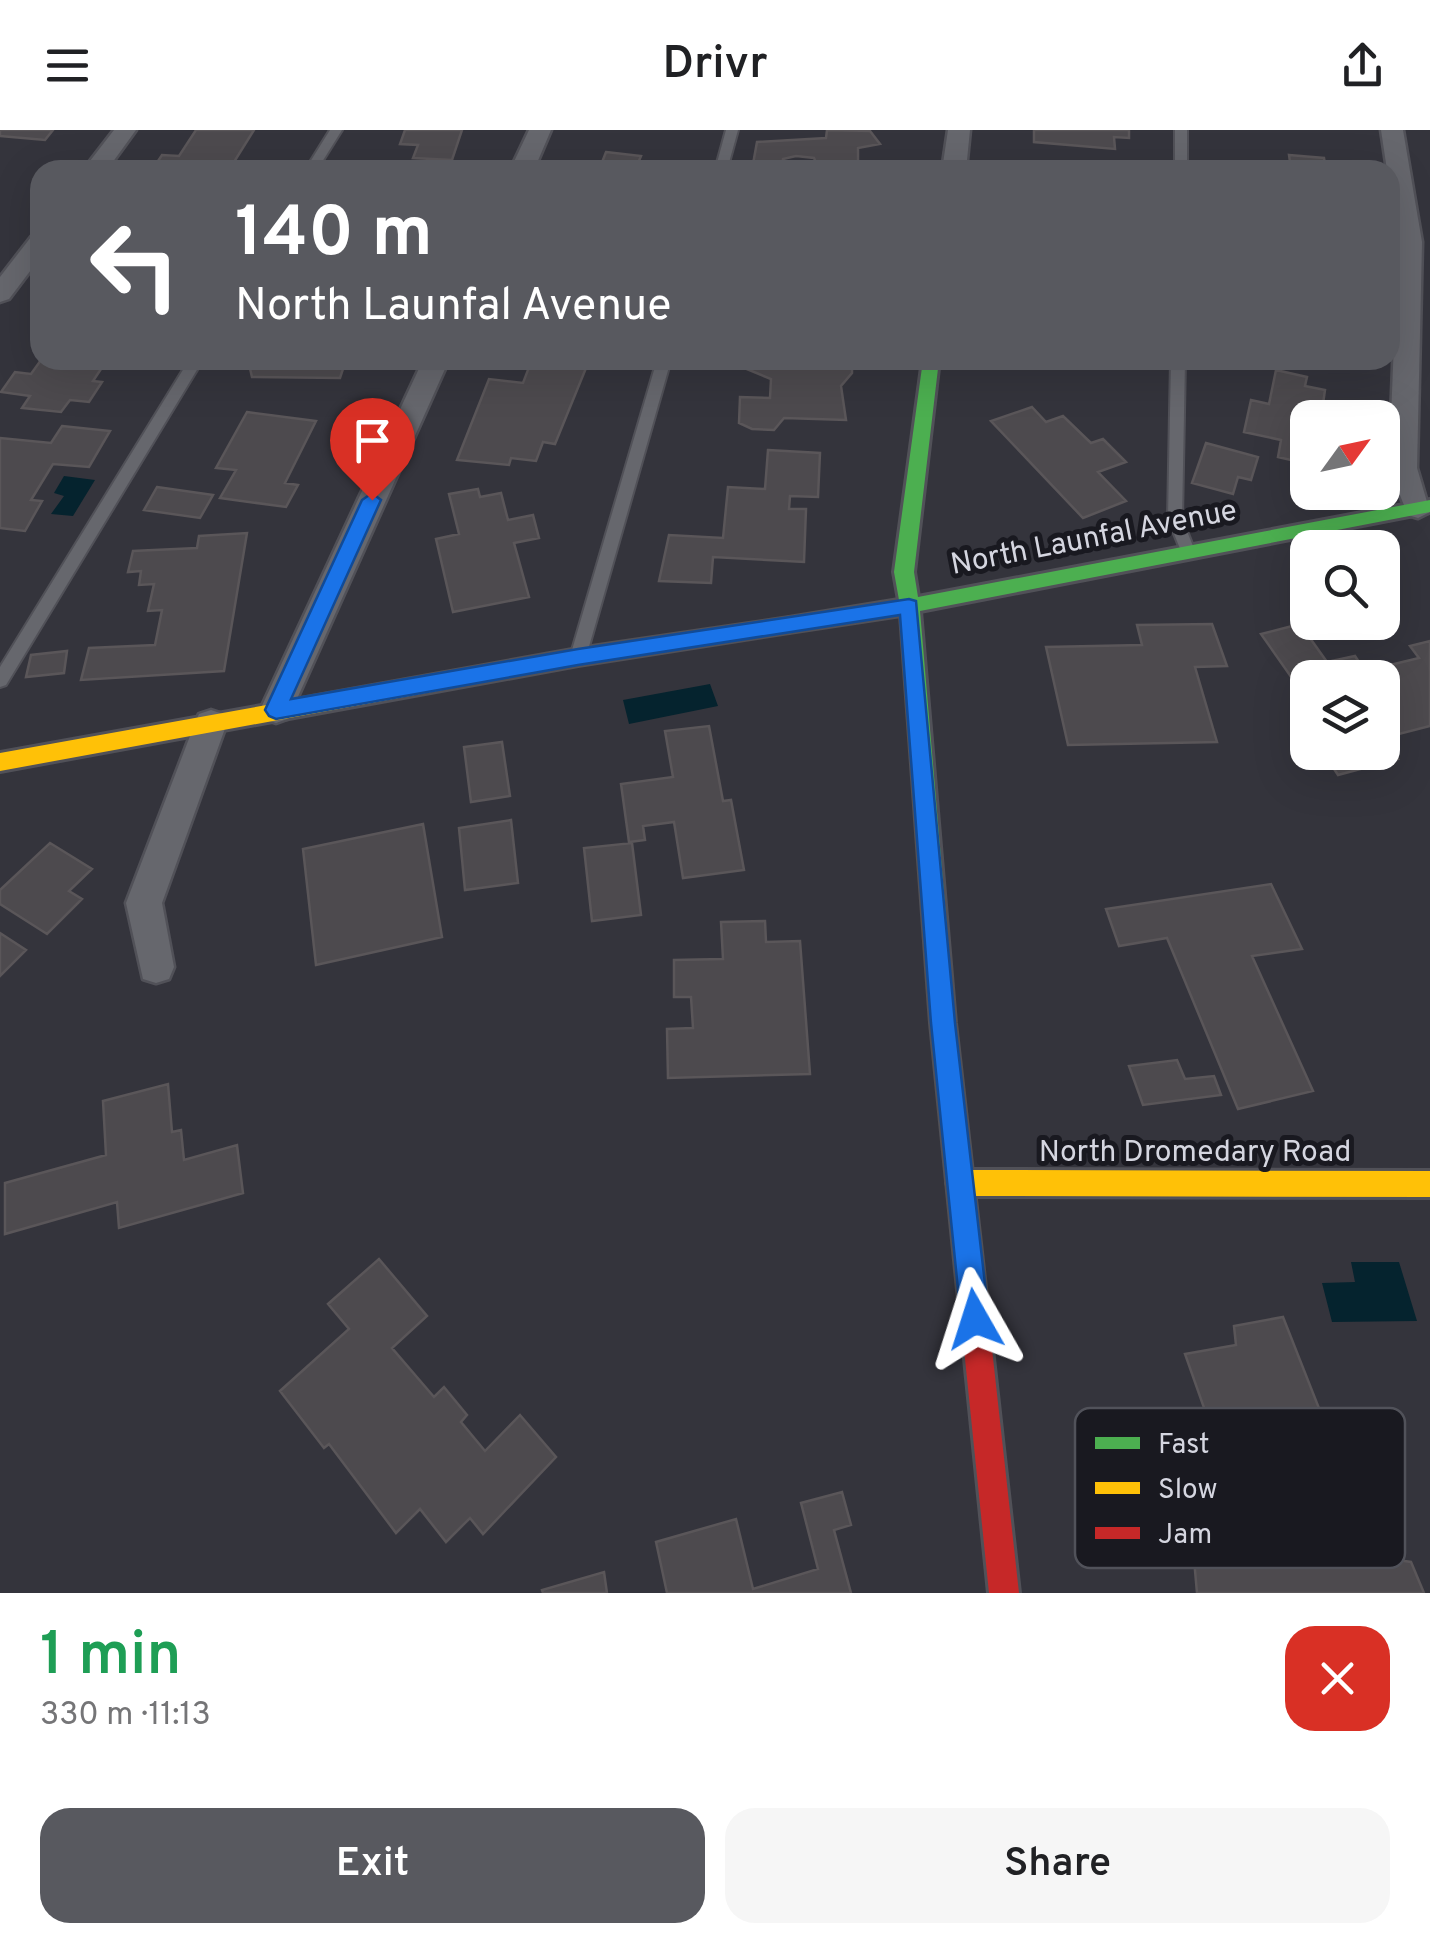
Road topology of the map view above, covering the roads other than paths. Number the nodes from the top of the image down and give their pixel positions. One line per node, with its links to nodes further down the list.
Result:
1 (126, 130): 8 (street)
2 (336, 130): 9 (lane)
3 (540, 130): 10 (street)
4 (732, 130): 11 (lane)
5 (959, 130): 12 (street)
6 (1181, 130): 13 (lane)
7 (1392, 130): 14 (street)
8 (103, 160)
9 (317, 160)
10 (526, 160)
11 (724, 160)
12 (955, 160)
13 (1181, 160)
14 (1397, 160)
15 (1400, 180): 23 (street)
16 (30, 255): 17 (street)
17 (0, 294)
18 (190, 370): 27 (lane)
19 (431, 370): 28 (street)
20 (661, 370): 26 (lane)
21 (930, 370): 25 (street)
22 (1178, 370): 24 (lane)
23 (1424, 507): 24 (street, North Launfal Avenue)
24 (1188, 551): 25 (street, North Launfal Avenue)
25 (909, 606): 26 (street, North Launfal Avenue); 32 (street)
26 (578, 657): 28 (street, North Launfal Avenue)
27 (0, 682)
28 (276, 710): 29 (street, North Launfal Avenue)
29 (211, 723): 30 (street, North Launfal Avenue); 31 (street)
30 (0, 762)
31 (156, 968)
32 (960, 1184): 33 (street, North Dromedary Road); 34 (street)
33 (1430, 1184)
34 (1004, 1593)

